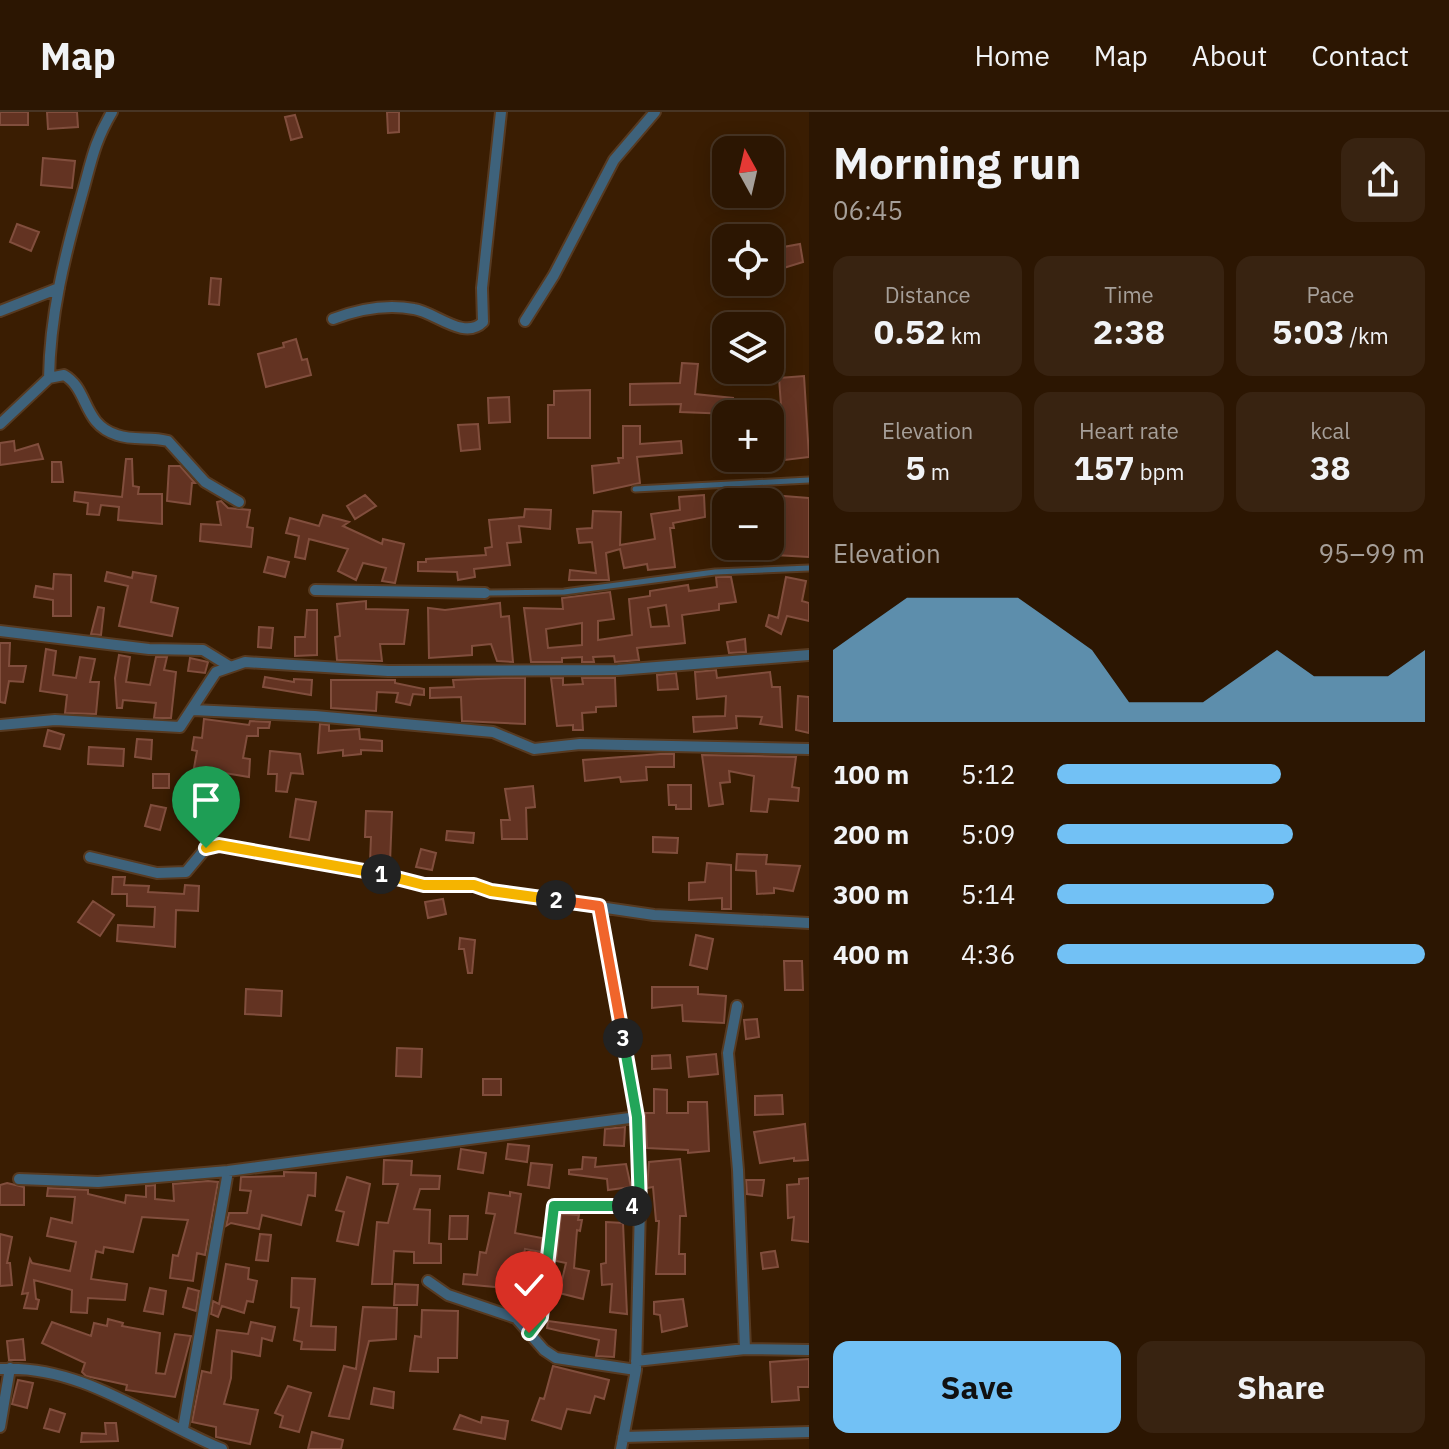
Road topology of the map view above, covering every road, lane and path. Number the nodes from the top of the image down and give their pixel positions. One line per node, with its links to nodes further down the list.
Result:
1 (112, 112): 4 (street)
2 (501, 112): 6 (street)
3 (655, 112): 7 (street)
4 (59, 288): 5 (street); 8 (street)
5 (0, 311)
6 (333, 319)
7 (525, 321)
8 (49, 378): 9 (street); 12 (street)
9 (0, 424)
10 (809, 480): 11 (lane)
11 (635, 489)
12 (239, 502)
13 (809, 568): 15 (lane)
14 (315, 590): 15 (street)
15 (485, 593)
16 (0, 631): 18 (street)
17 (809, 655): 18 (street)
18 (229, 666): 19 (street)
19 (193, 710): 20 (street); 21 (street)
20 (0, 725)
21 (809, 749)
22 (90, 857): 23 (street)
23 (599, 906): 24 (street); 26 (street)
24 (809, 923)
25 (737, 1006): 32 (street)
26 (637, 1117): 27 (street); 29 (street)
27 (228, 1171): 28 (street); 37 (street)
28 (19, 1179)
29 (640, 1206): 31 (street); 34 (street)
30 (428, 1281): 31 (street)
31 (529, 1333): 34 (street)
32 (745, 1349): 33 (street); 34 (street)
33 (809, 1350)
34 (636, 1366): 39 (street)
35 (5, 1369): 36 (street); 37 (street)
36 (0, 1427)
37 (183, 1429): 40 (street)
38 (809, 1432): 39 (street)
39 (623, 1437): 41 (street)
40 (222, 1449)
41 (621, 1449)

